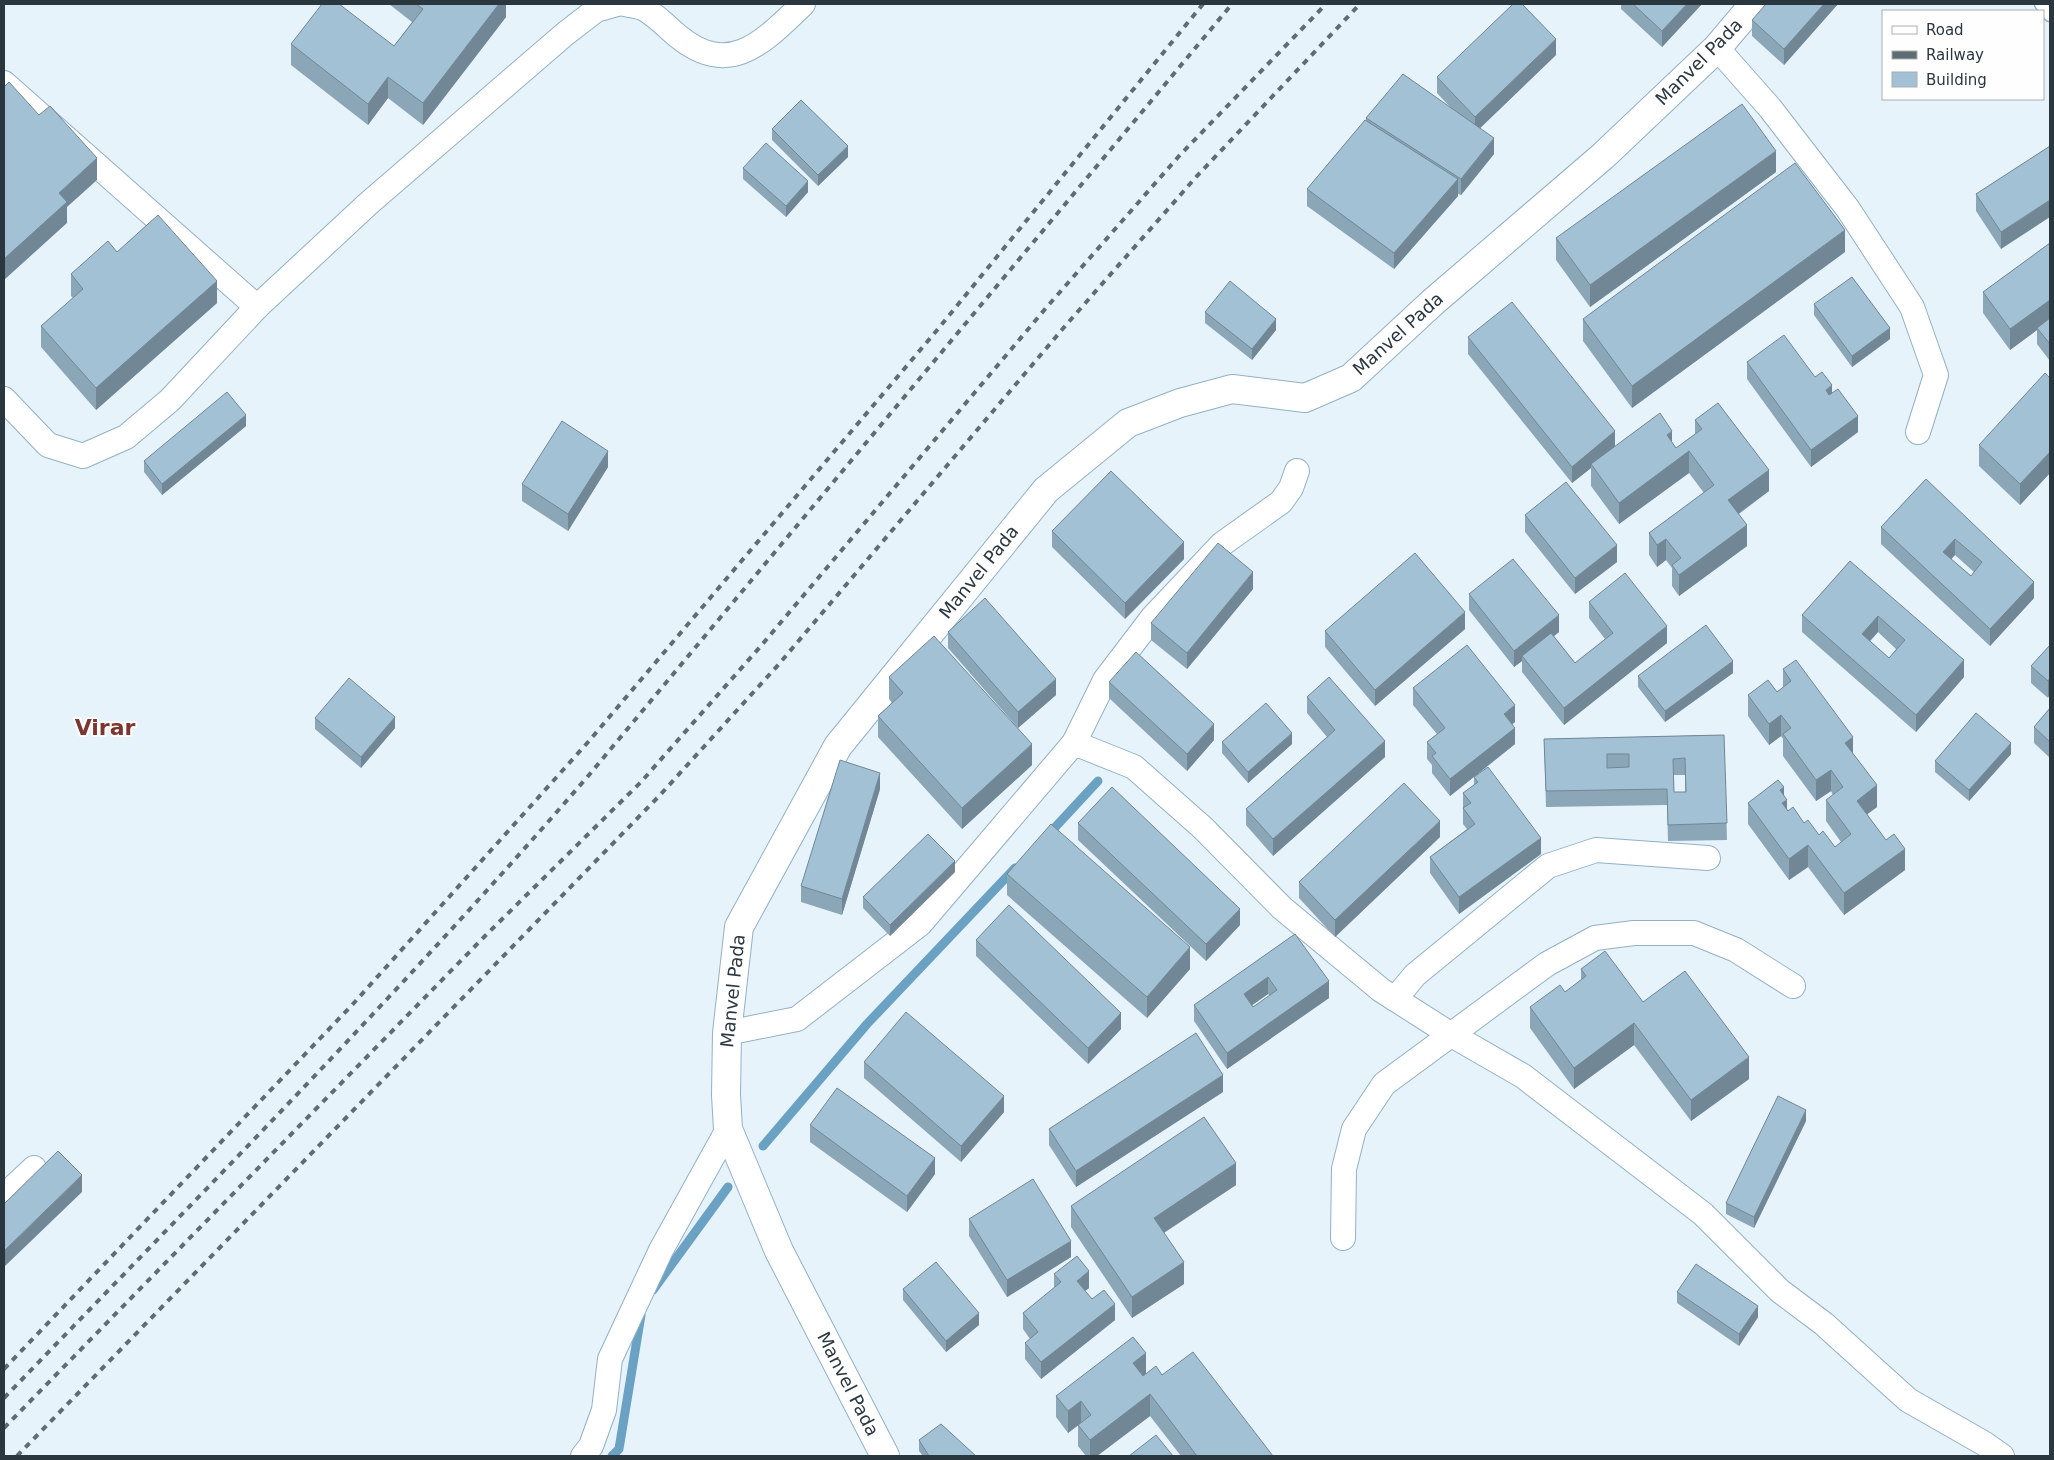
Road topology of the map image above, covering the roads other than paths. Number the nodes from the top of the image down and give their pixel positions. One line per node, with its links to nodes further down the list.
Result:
1 (617, 4): 9 (street)
2 (624, 4): 3 (street)
3 (803, 4)
4 (1754, 4): 7 (main road, Manvel Pada)
5 (2041, 4): 6 (lane)
6 (2050, 15)
7 (1717, 48): 11 (street); 17 (main road, Manvel Pada)
8 (4, 83): 9 (street)
9 (256, 307): 10 (street)
10 (4, 399)
11 (1918, 432)
12 (1297, 470): 13 (street)
13 (1074, 743): 16 (street); 17 (street)
14 (1708, 858): 16 (street)
15 (1793, 986): 18 (street)
16 (1396, 999): 18 (street)
17 (727, 1033): 19 (main road, Manvel Pada)
18 (1450, 1034): 22 (street); 25 (street)
19 (728, 1129): 23 (street); 24 (main road, Manvel Pada)
20 (34, 1168): 21 (street)
21 (4, 1196)
22 (1343, 1238)
23 (583, 1456)
24 (885, 1456)
25 (2002, 1456)

